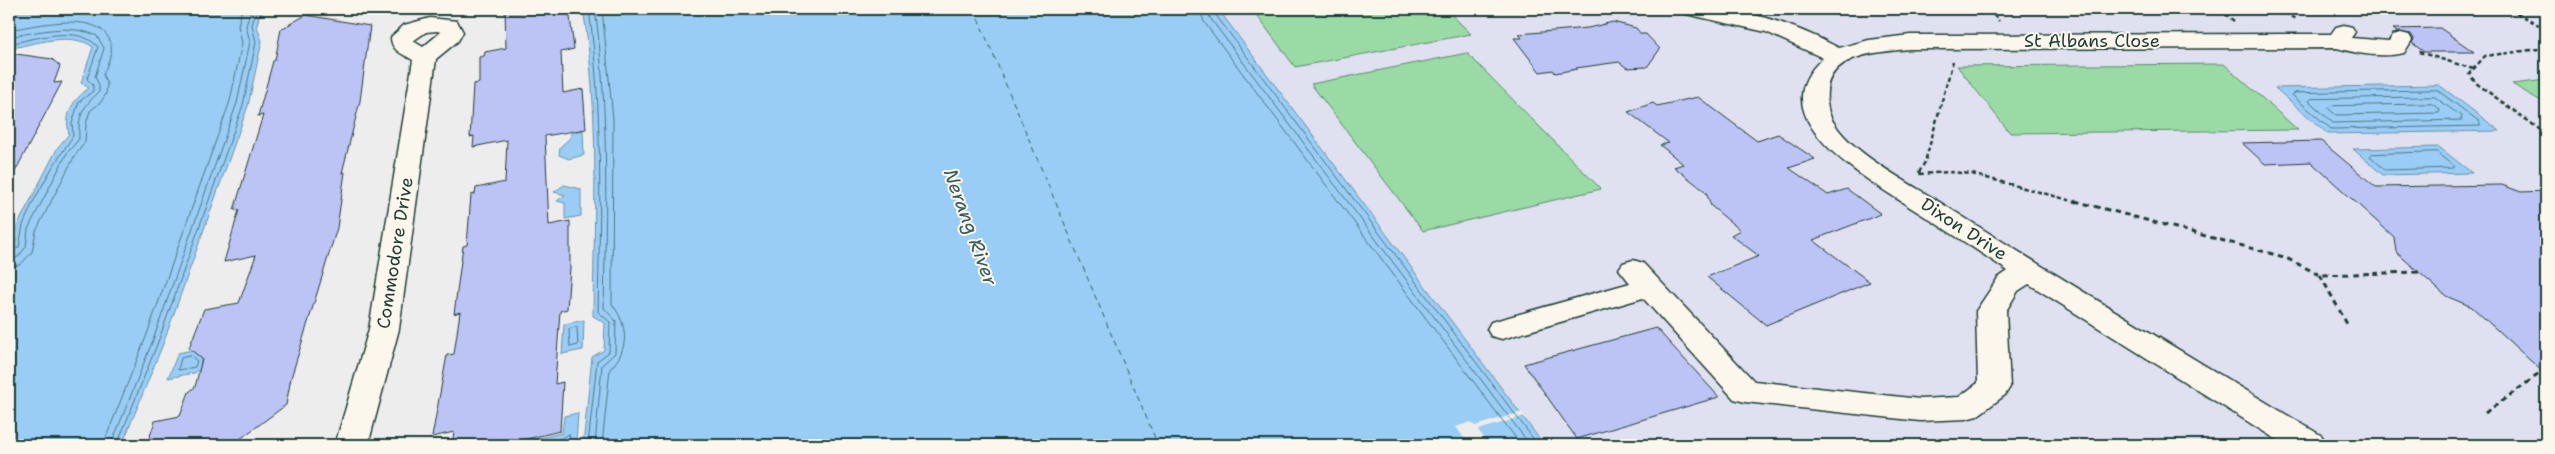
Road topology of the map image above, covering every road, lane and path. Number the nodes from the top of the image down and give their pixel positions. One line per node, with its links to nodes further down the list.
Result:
1 (1694, 9): 9 (street)
2 (1988, 9): 5 (path)
3 (2510, 9): 4 (path)
4 (2546, 30)
5 (2016, 41): 6 (street, St Albans Close); 9 (street, St Albans Close)
6 (2399, 42): 11 (path)
7 (2546, 48): 11 (path)
8 (1955, 55): 15 (path)
9 (1838, 57): 13 (street, Dixon Drive)
10 (425, 58): 20 (street, Commodore Drive)
11 (2473, 69): 12 (path)
12 (2546, 134)
13 (2028, 271): 17 (street); 21 (street, Dixon Drive)
14 (2419, 272): 15 (path)
15 (2320, 274): 16 (path)
16 (2347, 324)
17 (1502, 329)
18 (2546, 369): 19 (path)
19 (2485, 413)
20 (351, 445)
21 (2310, 445)

